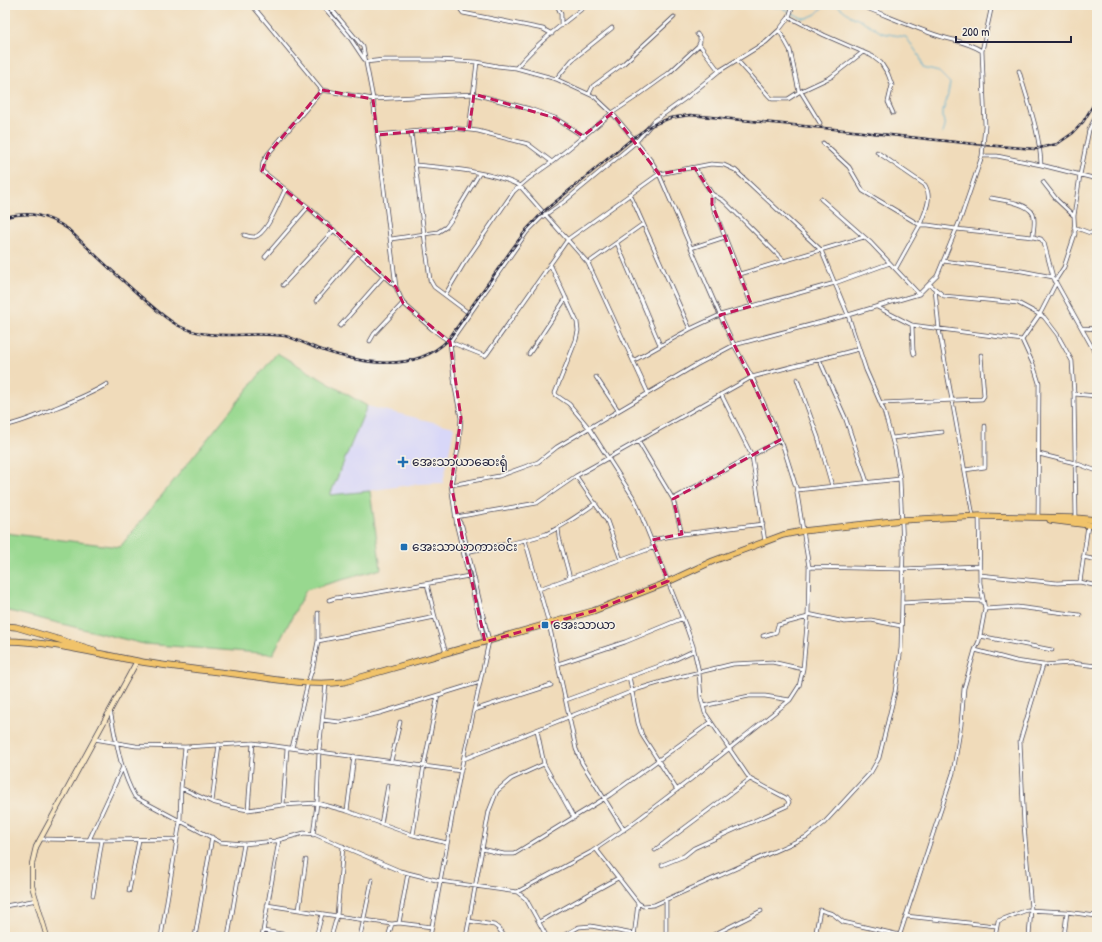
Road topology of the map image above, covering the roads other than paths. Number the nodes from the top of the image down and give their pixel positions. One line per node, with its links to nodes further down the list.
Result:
1 (252, 5): 30 (street)
2 (322, 5): 24 (street)
3 (328, 5): 24 (street)
4 (353, 5): 5 (street)
5 (362, 5)
6 (557, 5): 15 (street)
7 (587, 5): 15 (street)
8 (793, 5): 13 (street)
9 (859, 5): 12 (street)
10 (992, 5): 21 (street)
11 (458, 6): 18 (street)
12 (869, 7): 21 (street)
13 (789, 16): 17 (street); 22 (street)
14 (674, 17): 33 (street)
15 (561, 26): 18 (street)
16 (612, 28): 29 (street)
17 (779, 30): 23 (street); 31 (street)
18 (552, 34): 26 (street)
19 (697, 34): 20 (street)
20 (699, 44): 27 (street); 35 (street)
21 (982, 51): 46 (street)
22 (863, 52): 31 (street); 36 (street)
23 (737, 60): 27 (street); 31 (street)
24 (366, 62): 25 (street); 34 (street)
25 (477, 62): 26 (street); 32 (street)
26 (516, 68): 29 (street)
27 (719, 71): 43 (street)
28 (1019, 71): 49 (street)
29 (556, 79): 33 (street)
30 (322, 90): 34 (street); 57 (street)
31 (800, 92): 38 (street)
32 (474, 94): 34 (street); 39 (street); 42 (street)
33 (589, 94): 35 (street)
34 (373, 99): 41 (street)
35 (612, 113): 42 (street); 43 (street)
36 (893, 113)
37 (1097, 114): 53 (street)
38 (820, 123)
39 (469, 130): 40 (street); 47 (street)
40 (410, 132): 41 (street); 48 (street)
41 (377, 135): 76 (street)
42 (583, 136): 47 (street)
43 (636, 142): 52 (street); 63 (street)
44 (823, 143): 66 (street)
45 (877, 152): 66 (street)
46 (982, 156): 49 (street); 69 (street)
47 (552, 162): 56 (street)
48 (415, 165): 51 (street); 71 (street)
49 (1042, 165): 53 (street)
50 (695, 168): 52 (street); 59 (street); 80 (street)
51 (479, 174): 56 (street); 71 (street)
52 (659, 174): 58 (street); 79 (street)
53 (1080, 175): 54 (street); 64 (street)
54 (1097, 179)
55 (1043, 182): 64 (street)
56 (520, 186): 63 (street); 99 (street)
57 (285, 190): 62 (street); 72 (street)
58 (630, 194): 65 (street); 77 (street)
59 (712, 194): 73 (street); 83 (street)
60 (991, 198): 75 (street)
61 (821, 199): 74 (street)
62 (308, 207): 68 (street); 82 (street)
63 (545, 215): 77 (street); 105 (street)
64 (1074, 216): 67 (street)
65 (643, 224): 78 (street); 112 (street)
66 (920, 225): 69 (street); 88 (street)
67 (1074, 227): 70 (street); 92 (street)
68 (334, 230): 81 (street); 95 (street)
69 (956, 230): 75 (street); 84 (street)
70 (1097, 232)
71 (423, 233): 76 (street); 99 (street)
72 (244, 235)
73 (725, 237): 79 (street); 89 (street)
74 (864, 237): 80 (street); 86 (street)
75 (1033, 237): 91 (street)
76 (391, 239): 96 (street)
77 (568, 239): 85 (street); 87 (street)
78 (617, 243): 85 (street); 119 (street)
79 (691, 248): 106 (street)
80 (821, 250): 83 (street); 93 (street)
81 (358, 252): 90 (street); 101 (street)
82 (265, 257)
83 (784, 261): 89 (street)
84 (943, 261): 91 (street); 94 (street)
85 (588, 263): 126 (street)
86 (890, 263): 88 (street); 93 (street)
87 (550, 264): 100 (street); 117 (street)
88 (896, 268): 98 (street)
89 (740, 274): 103 (street)
90 (383, 276): 96 (street); 110 (street)
91 (1052, 277): 92 (street)
92 (1056, 282): 107 (street); 111 (street)
93 (835, 283): 103 (street); 108 (street)
94 (929, 284): 97 (street); 98 (street)
95 (283, 285)
96 (396, 287): 102 (street)
97 (935, 289): 107 (street); 113 (street)
98 (919, 294): 104 (street)
99 (445, 295): 105 (street)
100 (566, 298): 121 (street); 140 (street)
101 (316, 302)
102 (403, 303): 116 (street); 117 (street)
103 (752, 306): 106 (street)
104 (877, 307): 108 (street); 109 (street)
105 (470, 314): 117 (street)
106 (720, 314): 112 (street); 118 (street)
107 (1040, 314): 115 (street); 133 (street)
108 (848, 316): 118 (street); 120 (street)
109 (912, 325): 113 (street); 122 (street)
110 (340, 326)
111 (1082, 328): 114 (street); 124 (street)
112 (690, 329): 119 (street)
113 (939, 329): 115 (street); 135 (street)
114 (1097, 330)
115 (1022, 340): 145 (street)
116 (370, 341)
117 (450, 342): 154 (street)
118 (734, 345): 128 (street); 131 (street)
119 (660, 346): 126 (street)
120 (859, 349): 125 (street); 136 (street)
121 (529, 354)
122 (914, 354)
123 (981, 355): 135 (street)
124 (1097, 356)
125 (819, 359): 128 (street); 153 (street)
126 (633, 361): 131 (street)
127 (596, 377): 137 (street)
128 (752, 377): 132 (street); 143 (street)
129 (797, 379): 155 (street)
130 (107, 384): 138 (street)
131 (648, 393): 137 (street)
132 (721, 394): 144 (street); 146 (street)
133 (1074, 394): 134 (street); 148 (street)
134 (1097, 396)
135 (953, 400): 136 (street); 149 (street)
136 (881, 403): 142 (street)
137 (618, 410): 140 (street)
138 (5, 426)
139 (985, 426): 149 (street)
140 (589, 428): 147 (street); 154 (street)
141 (942, 432): 142 (street)
142 (892, 438): 152 (street)
143 (780, 440): 146 (street); 156 (street)
144 (638, 441): 147 (street); 157 (street)
145 (1038, 454): 148 (street); 161 (street)
146 (752, 456): 157 (street); 165 (street)
147 (608, 457): 151 (street); 172 (street)
148 (1075, 463): 150 (street); 162 (street)
149 (965, 470): 159 (street)
150 (1097, 471)
151 (576, 476): 158 (street); 160 (street)
152 (900, 479): 153 (street); 163 (street)
153 (867, 482): 155 (street)
154 (451, 486): 160 (street)
155 (832, 486): 156 (street)
156 (797, 490): 169 (street)
157 (673, 499): 170 (street)
158 (596, 503): 168 (street); 178 (street)
159 (976, 516): 161 (highway); 163 (highway); 180 (street)
160 (456, 517): 175 (street); 176 (street)
161 (1038, 517): 162 (highway); 166 (highway)
162 (1076, 518): 164 (highway)
163 (902, 520): 169 (highway); 182 (street)
164 (1097, 520)
165 (763, 524): 170 (street); 173 (street)
166 (1088, 524): 167 (highway); 177 (street)
167 (1097, 526)
168 (558, 528): 171 (street); 185 (street)
169 (803, 531): 173 (highway); 181 (street)
170 (682, 534): 172 (street)
171 (525, 540): 175 (street); 190 (street)
172 (652, 540): 174 (street)
173 (766, 542): 186 (highway)
174 (655, 547): 178 (street); 186 (street)
175 (468, 552): 176 (street); 207 (street)
176 (463, 553): 184 (street)
177 (1083, 557): 179 (street); 187 (street)
178 (621, 560): 185 (street)
179 (1097, 560)
180 (979, 566): 182 (street); 183 (street)
181 (809, 567): 182 (street); 197 (street)
182 (902, 569): 193 (street)
183 (980, 575): 187 (street); 192 (street)
184 (469, 576): 188 (street); 207 (street)
185 (570, 578): 190 (street)
186 (668, 582): 199 (street); 200 (highway)
187 (1080, 582): 189 (street)
188 (427, 584): 191 (street); 198 (street)
189 (1097, 586)
190 (539, 589): 200 (street)
191 (330, 600)
192 (983, 601): 193 (street); 194 (street)
193 (902, 603): 202 (street)
194 (984, 609): 196 (street); 204 (street)
195 (318, 614): 206 (street)
196 (1080, 615)
197 (808, 616): 202 (street); 203 (street); 217 (street)
198 (435, 617): 206 (street); 211 (street)
199 (683, 618): 210 (street); 214 (street)
200 (549, 624): 207 (highway); 214 (street)
201 (5, 626): 212 (highway)
202 (901, 626): 293 (street)
203 (763, 636)
204 (980, 636): 208 (street); 209 (street)
205 (5, 640): 212 (highway)
206 (318, 641): 220 (street)
207 (487, 641): 211 (highway); 221 (street)
208 (975, 650): 215 (street); 303 (street)
209 (1052, 650)
210 (693, 651): 218 (street); 219 (street)
211 (446, 652): 222 (highway)
212 (108, 654): 213 (highway)
213 (136, 661): 220 (highway); 229 (main road)
214 (558, 664): 226 (street)
215 (1043, 665): 216 (street); 298 (street)
216 (1097, 666)
217 (803, 669): 218 (street); 227 (street)
218 (699, 672): 224 (street); 228 (street)
219 (629, 676): 224 (street); 226 (street)
220 (308, 682): 222 (highway); 242 (street)
221 (480, 682): 225 (street); 230 (street)
222 (326, 684): 232 (street)
223 (551, 685): 230 (street)
224 (633, 692): 231 (street); 247 (street)
225 (438, 695): 232 (street); 250 (street)
226 (566, 700): 231 (street)
227 (790, 700): 228 (street); 243 (street)
228 (703, 706): 234 (street)
229 (110, 710): 236 (main road); 237 (street)
230 (474, 710): 246 (street)
231 (570, 717): 235 (street); 257 (street)
232 (322, 720): 244 (street)
233 (400, 722): 248 (street)
234 (711, 722): 243 (street); 247 (street)
235 (538, 730): 246 (street); 249 (street)
236 (94, 739): 237 (street); 270 (main road)
237 (116, 742): 240 (street); 251 (street)
238 (253, 743): 239 (street); 241 (street); 261 (street)
239 (219, 744): 240 (street); 258 (street)
240 (185, 747): 255 (street)
241 (287, 748): 242 (street); 260 (street)
242 (292, 748): 244 (street)
243 (728, 749): 253 (street); 256 (street)
244 (320, 752): 245 (street); 259 (street)
245 (354, 756): 248 (street); 262 (street)
246 (464, 759): 252 (street)
247 (658, 760): 256 (street); 257 (street)
248 (392, 761): 250 (street)
249 (544, 764): 263 (street); 279 (street)
250 (424, 766): 252 (street); 268 (street)
251 (122, 768): 264 (street); 272 (street)
252 (461, 771): 276 (street)
253 (750, 779): 281 (street); 283 (street)
254 (388, 785): 265 (street)
255 (181, 788): 258 (street); 264 (street)
256 (677, 790): 266 (street)
257 (604, 798): 263 (street); 266 (street)
258 (212, 802): 261 (street)
259 (317, 803): 260 (street); 262 (street); 267 (street)
260 (283, 805): 261 (street)
261 (248, 810)
262 (347, 811): 265 (street)
263 (574, 818): 279 (street)
264 (180, 821): 269 (street); 271 (street)
265 (381, 824): 268 (street)
266 (624, 830): 280 (street)
267 (313, 834): 275 (street); 278 (street)
268 (413, 835): 276 (street)
269 (212, 837): 277 (street); 321 (street)
270 (40, 839): 272 (street); 292 (main road)
271 (176, 839): 274 (street); 320 (street)
272 (89, 840): 273 (street)
273 (102, 840): 274 (street); 291 (street)
274 (139, 840): 289 (street)
275 (278, 840): 277 (street); 295 (street)
276 (447, 843): 287 (street)
277 (244, 844): 322 (street)
278 (343, 846): 284 (street); 302 (street)
279 (482, 849): 288 (street)
280 (596, 849): 285 (street); 290 (street)
281 (656, 850)
282 (306, 860): 297 (street)
283 (662, 865)
284 (408, 873): 287 (street); 308 (street)
285 (618, 878): 294 (street); 307 (street)
286 (372, 880): 305 (street)
287 (440, 881): 288 (street); 312 (street)
288 (476, 886): 290 (street); 306 (street)
289 (129, 891)
290 (517, 892): 307 (street)
291 (93, 895)
292 (37, 900): 296 (street); 319 (main road)
293 (666, 900): 294 (street); 334 (street)
294 (638, 903): 314 (street)
295 (267, 905): 297 (street); 313 (street)
296 (5, 906)
297 (299, 910): 301 (street)
298 (1031, 910): 300 (street); 311 (street); 338 (street)
299 (761, 911): 335 (street)
300 (1067, 912): 304 (street); 339 (street)
301 (322, 914): 302 (street); 325 (street)
302 (337, 916): 305 (street); 326 (street)
303 (906, 916): 311 (street); 317 (street)
304 (1097, 918)
305 (364, 920): 309 (street); 327 (street)
306 (469, 921): 330 (street); 331 (street)
307 (539, 922): 332 (street)
308 (399, 923): 309 (street); 312 (street)
309 (392, 924): 328 (street)
310 (1097, 925): 340 (street)
311 (996, 926): 337 (street)
312 (432, 927): 329 (street)
313 (263, 931): 316 (street); 323 (street)
314 (634, 935): 333 (street)
315 (5, 936): 318 (street)
316 (291, 936): 324 (street)
317 (899, 936): 336 (street)
318 (20, 937)
319 (47, 937)
320 (161, 937)
321 (195, 937)
322 (228, 937)
323 (262, 937)
324 (301, 937)
325 (316, 937)
326 (331, 937)
327 (360, 937)
328 (388, 937)
329 (430, 937)
330 (466, 937)
331 (504, 937)
332 (547, 937)
333 (561, 937)
334 (666, 937)
335 (709, 937)
336 (815, 937)
337 (995, 937)
338 (1029, 937)
339 (1064, 937)
340 (1096, 937)

